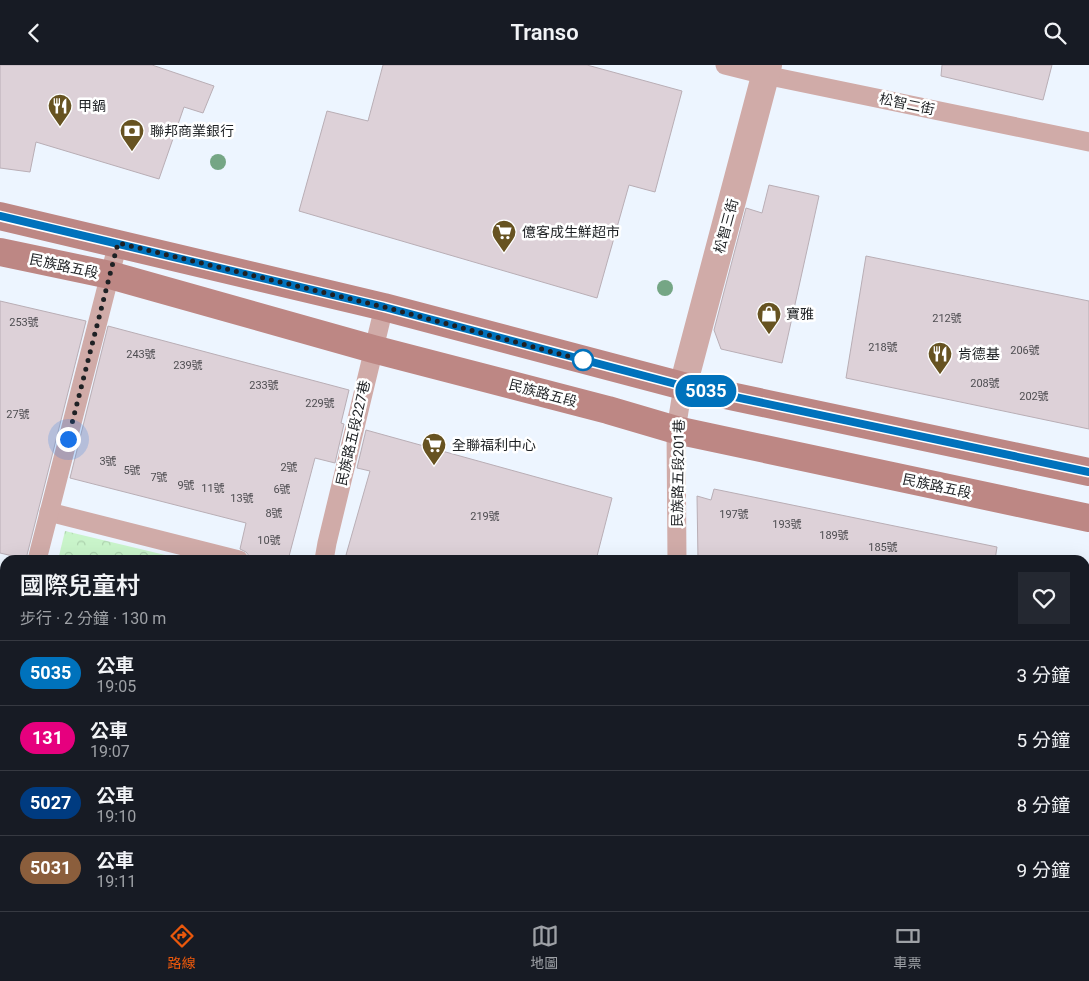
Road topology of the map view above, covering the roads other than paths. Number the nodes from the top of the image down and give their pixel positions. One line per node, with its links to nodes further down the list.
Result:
1 (725, 65): 2 (lane, 松智二街)
2 (766, 70): 3 (lane, 松智二街); 10 (street, 松智三街)
3 (1089, 142)
4 (0, 216): 5 (main road)
5 (118, 243): 7 (lane); 8 (main road)
6 (0, 252): 7 (main road, 民族路五段)
7 (110, 275): 9 (main road, 民族路五段); 13 (lane)
8 (384, 307): 9 (lane, 民族路五段227巷); 10 (main road)
9 (373, 349): 11 (main road, 民族路五段); 17 (lane, 民族路五段227巷)
10 (683, 386): 11 (lane, 民族路五段201巷); 12 (main road)
11 (676, 431): 14 (main road, 民族路五段); 18 (lane, 民族路五段201巷)
12 (1089, 472)
13 (49, 512): 15 (lane); 16 (lane)
14 (1089, 518)
15 (38, 555)
16 (219, 555)
17 (325, 555)
18 (677, 555)

